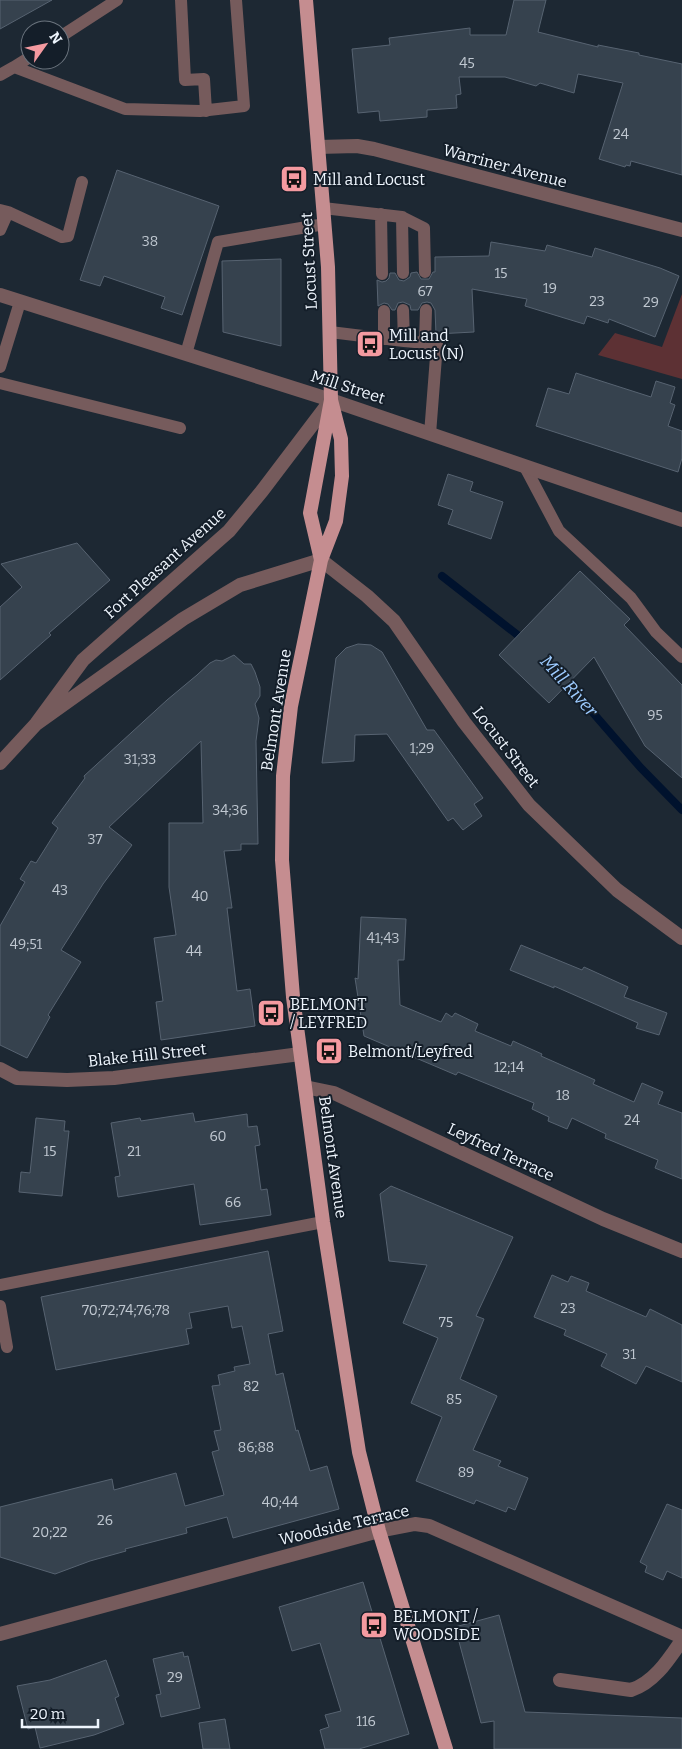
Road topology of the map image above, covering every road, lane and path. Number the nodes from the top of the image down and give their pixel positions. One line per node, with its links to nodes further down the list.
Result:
1 (117, 0): 5 (lane)
2 (182, 0): 9 (lane)
3 (236, 0): 9 (lane)
4 (306, 0): 10 (main road, Locust Street)
5 (70, 31)
6 (20, 63): 7 (lane)
7 (14, 67): 8 (lane); 9 (lane)
8 (0, 75)
9 (206, 111)
10 (318, 147): 12 (main road, Locust Street); 18 (street, Warriner Avenue)
11 (82, 182): 13 (lane)
12 (323, 208): 14 (lane); 16 (main road, Locust Street)
13 (4, 211): 17 (lane)
14 (381, 214): 15 (lane); 21 (lane)
15 (402, 217): 19 (lane); 20 (lane)
16 (325, 224): 27 (main road, Locust Street); 31 (lane)
17 (0, 230)
18 (682, 230)
19 (425, 272)
20 (403, 273)
21 (382, 274)
22 (0, 295): 23 (street, Mill Street)
23 (20, 302): 31 (street, Mill Street); 32 (lane)
24 (403, 310): 29 (lane)
25 (426, 310): 30 (lane)
26 (384, 311): 28 (lane)
27 (330, 332): 28 (lane); 34 (main road, Locust Street)
28 (384, 339): 29 (lane)
29 (404, 341): 30 (lane)
30 (425, 342): 36 (lane)
31 (186, 354): 34 (street, Mill Street)
32 (0, 367)
33 (0, 383): 35 (lane)
34 (331, 400): 36 (street, Mill Street); 39 (main road, Locust Street); 39 (main road, Locust Street); 41 (street, Fort Pleasant Avenue)
35 (180, 428)
36 (430, 434): 37 (street, Mill Street)
37 (525, 467): 38 (street, Mill Street); 40 (lane)
38 (682, 520)
39 (321, 560): 41 (street, Fort Pleasant Avenue); 43 (street, Locust Street); 44 (main road, Belmont Avenue)
40 (682, 657)
41 (36, 724): 42 (street, Fort Pleasant Avenue)
42 (0, 763)
43 (682, 938)
44 (300, 1054): 45 (street, Blake Hill Street); 46 (main road, Belmont Avenue)
45 (0, 1069)
46 (306, 1086): 47 (main road, Belmont Avenue); 48 (street, Leyfred Terrace)
47 (323, 1222): 49 (lane); 52 (main road, Belmont Avenue)
48 (682, 1251)
49 (0, 1285)
50 (0, 1306): 51 (lane)
51 (7, 1346)
52 (379, 1531): 53 (street, Woodside Terrace); 54 (street, Woodside Terrace); 56 (main road, Belmont Avenue)
53 (0, 1634)
54 (682, 1639): 55 (street)
55 (560, 1680)
56 (446, 1749)

